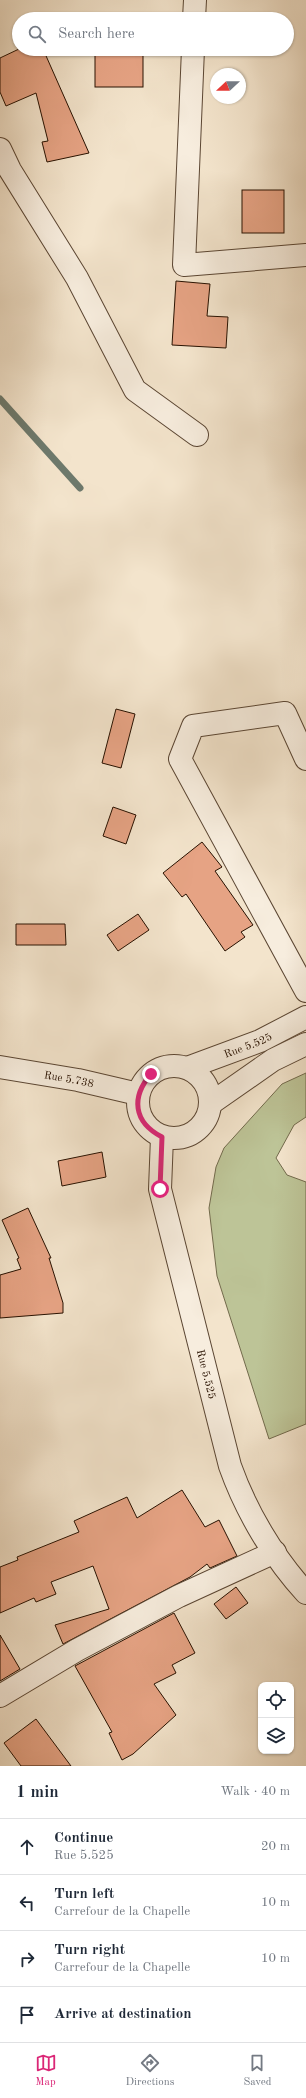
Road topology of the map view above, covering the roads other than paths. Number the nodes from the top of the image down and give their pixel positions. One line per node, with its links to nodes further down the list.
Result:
1 (195, 0): 2 (street)
2 (194, 12)
3 (193, 56): 5 (street)
4 (0, 149): 6 (street)
5 (306, 255)
6 (197, 435)
7 (306, 759): 8 (street)
8 (306, 991)
9 (306, 1017): 12 (street, Rue 5.525)
10 (306, 1044): 14 (street)
11 (0, 1067): 13 (street, Rue 5.738)
12 (187, 1068): 13 (street); 14 (street)
13 (138, 1094): 15 (street)
14 (210, 1104): 15 (street)
15 (162, 1137): 16 (street, Rue 5.525)
16 (275, 1552): 17 (street, Rue 5.525); 18 (street)
17 (306, 1593)
18 (0, 1696)

